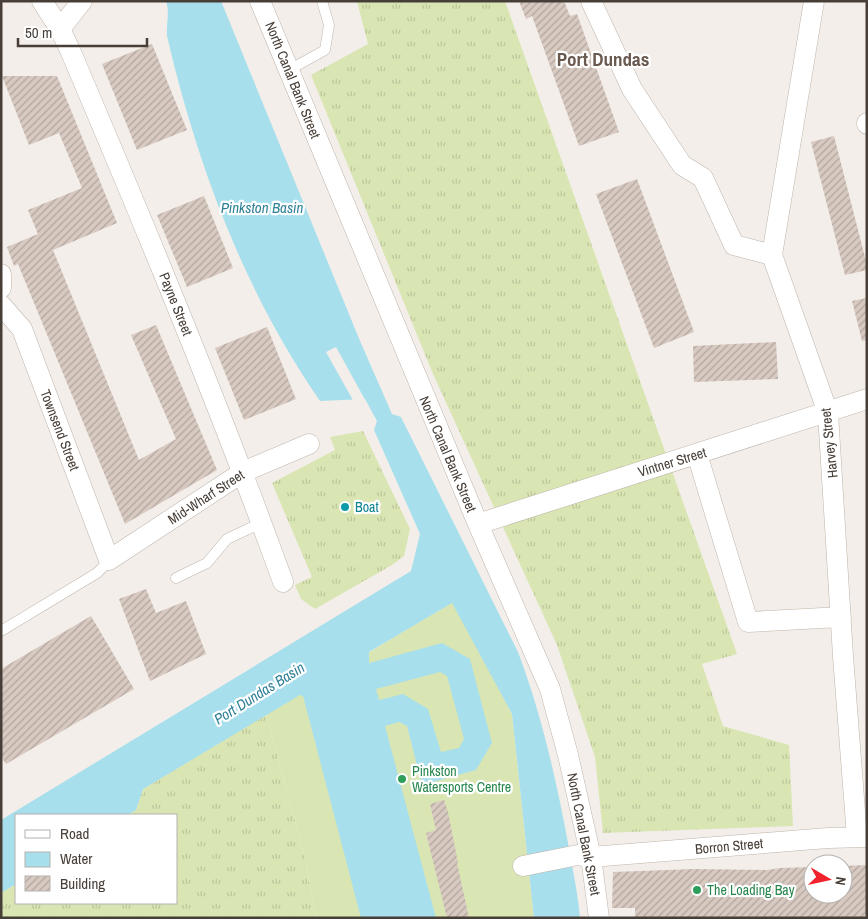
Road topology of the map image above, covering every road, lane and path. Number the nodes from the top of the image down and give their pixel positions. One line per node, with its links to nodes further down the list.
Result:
1 (42, 1): 7 (street, Payne Street)
2 (82, 1): 7 (street)
3 (260, 1): 8 (street, North Canal Bank Street)
4 (322, 1): 8 (lane)
5 (591, 1): 9 (street)
6 (814, 1): 9 (street, Harvey Street)
7 (60, 29): 17 (street, Payne Street)
8 (289, 70): 19 (street, North Canal Bank Street)
9 (772, 255): 14 (street, Harvey Street)
10 (1, 274): 11 (street)
11 (1, 288)
12 (1, 305): 20 (street, Townsend Street)
13 (867, 399): 14 (street, Vintner Street)
14 (828, 413): 16 (street, Vintner Street); 23 (street, Harvey Street)
15 (308, 444): 17 (street, Mid-Wharf Street)
16 (697, 454): 19 (street, Vintner Street); 23 (street)
17 (243, 472): 18 (street, Payne Street); 20 (street, Mid-Wharf Street)
18 (261, 523): 21 (lane); 22 (street, Payne Street)
19 (478, 524): 26 (street, North Canal Bank Street)
20 (111, 559): 24 (lane)
21 (176, 578)
22 (282, 582)
23 (841, 617): 25 (street, Harvey Street)
24 (1, 631)
25 (862, 837): 26 (street, Borron Street)
26 (582, 857): 27 (street, Borron Street); 28 (street, North Canal Bank Street)
27 (523, 866)
28 (599, 918)

